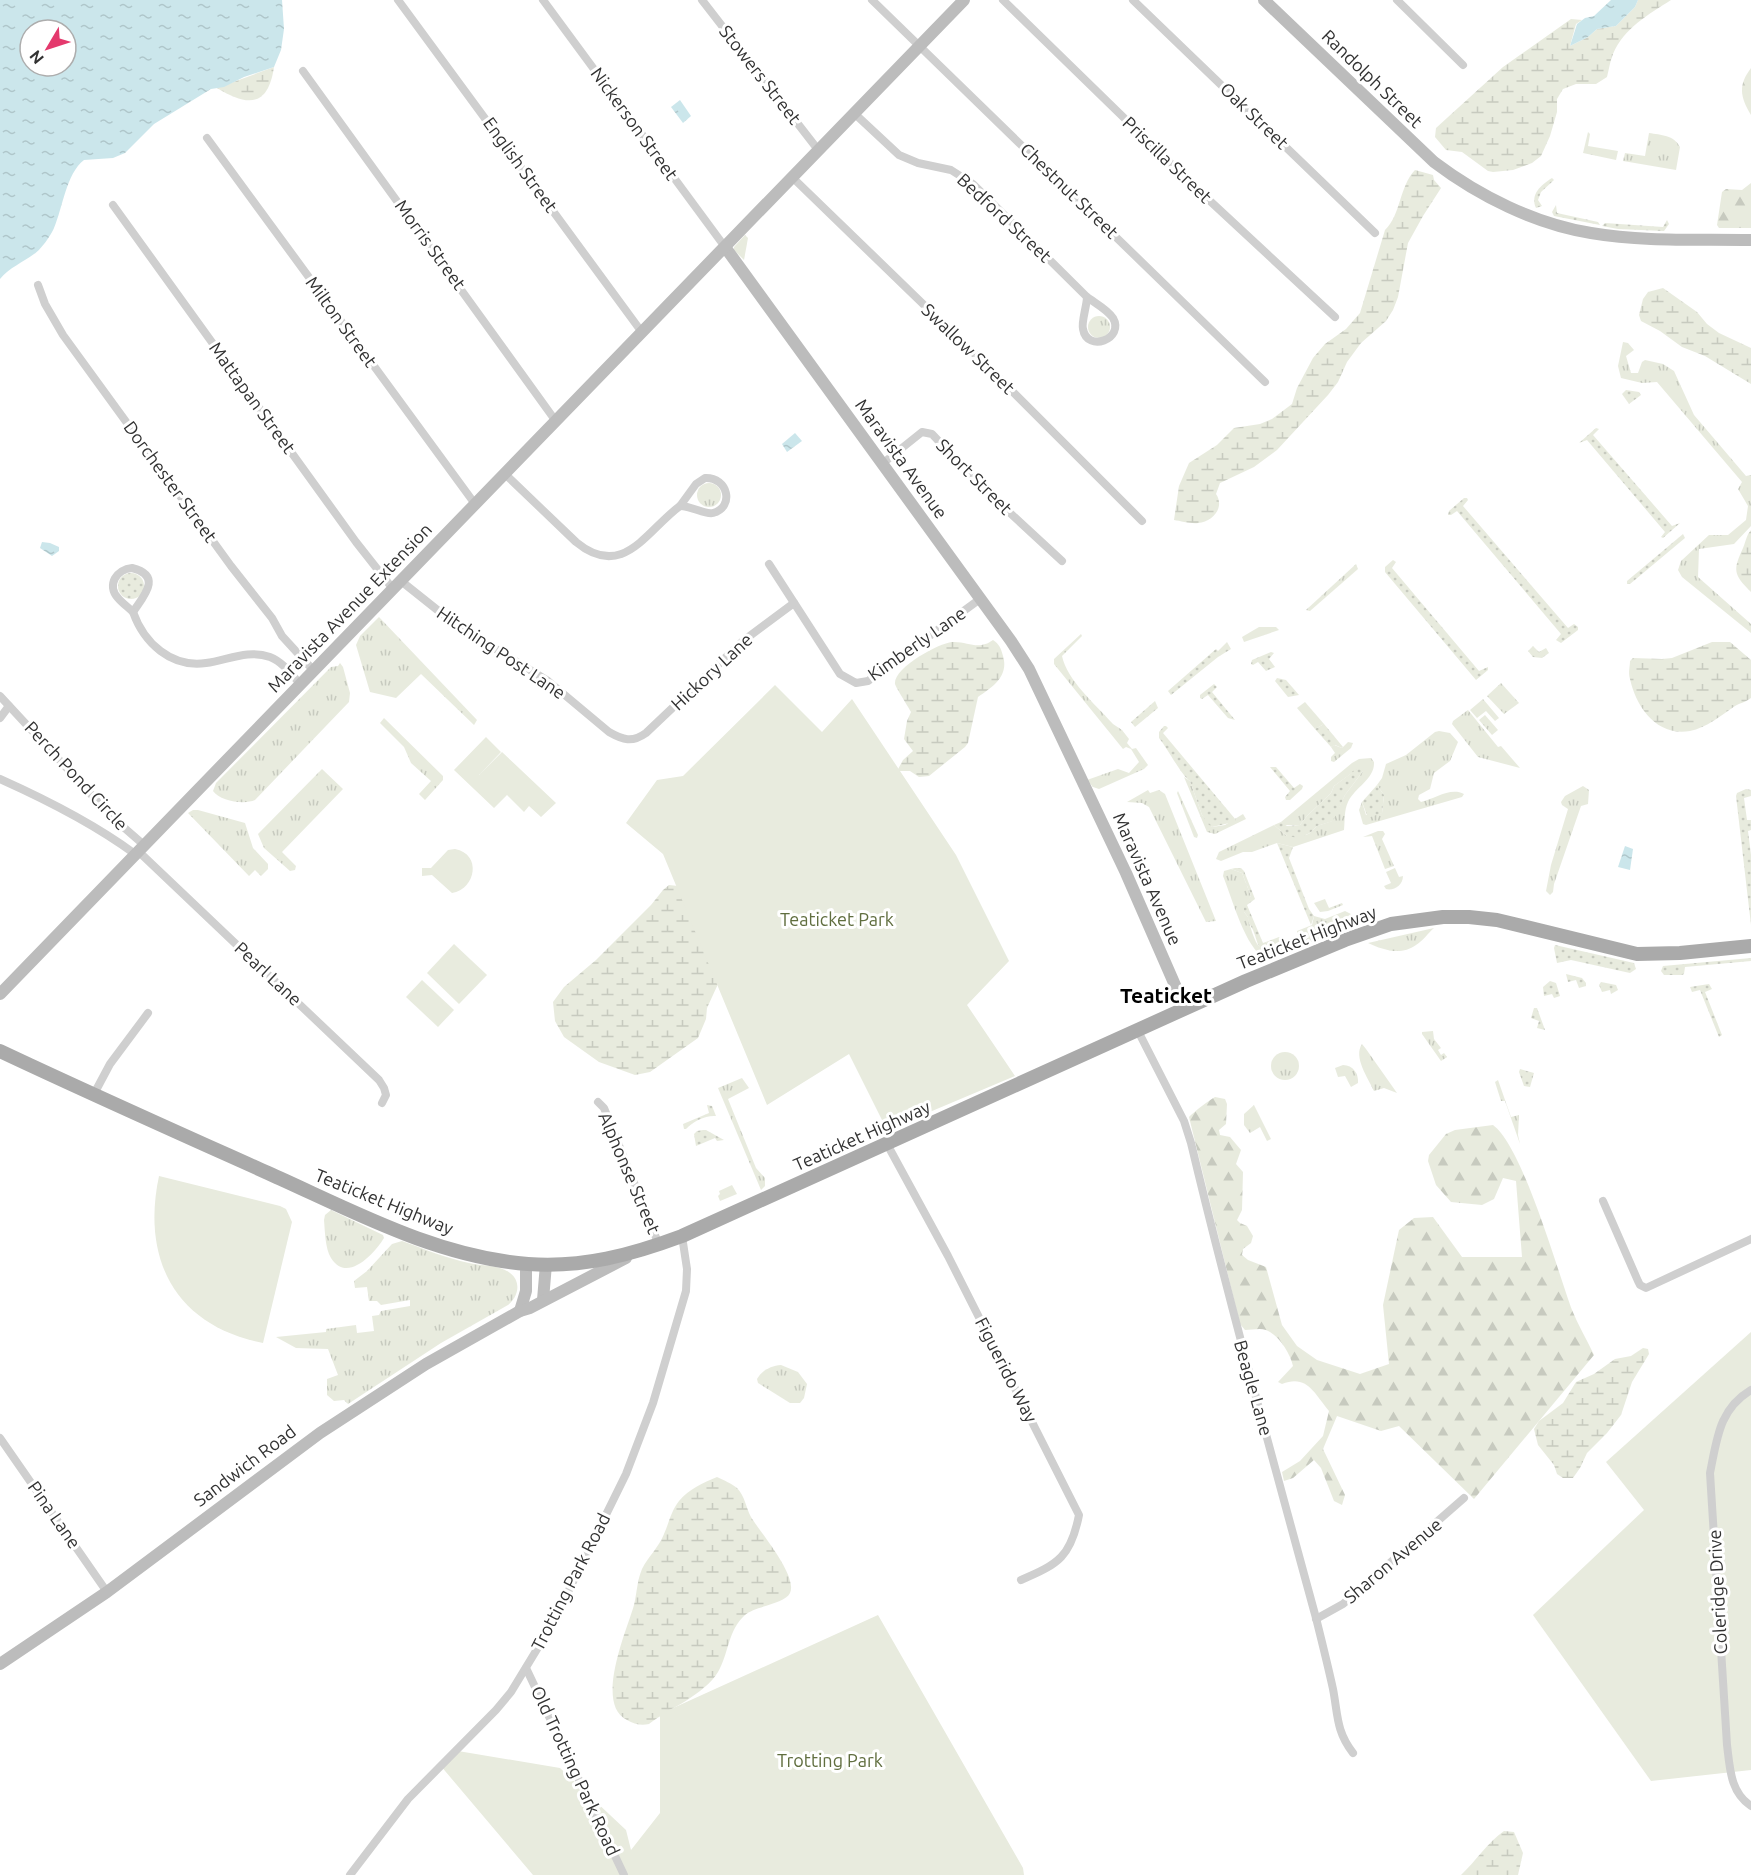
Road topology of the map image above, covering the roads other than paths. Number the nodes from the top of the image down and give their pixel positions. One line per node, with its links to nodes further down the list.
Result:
1 (398, 0): 24 (street, English Street)
2 (543, 0): 20 (street, Nickerson Street)
3 (702, 0): 15 (street, Stowers Street)
4 (872, 0): 10 (street, Chestnut Street)
5 (964, 0): 10 (main road)
6 (1003, 0): 23 (street, Priscilla Street)
7 (1133, 0): 18 (street, Oak Street)
8 (1264, 0): 19 (main road, Randolph Street)
9 (1397, 0): 11 (street)
10 (920, 46): 13 (main road); 25 (street, Chestnut Street)
11 (1463, 65)
12 (303, 71): 26 (street, Morris Street)
13 (855, 114): 15 (main road); 22 (street, Bedford Street)
14 (207, 138): 29 (street, Milton Street)
15 (819, 151): 16 (main road)
16 (793, 178): 20 (main road); 31 (street, Swallow Street)
17 (113, 205): 34 (street, Mattapan Street)
18 (1375, 233)
19 (1751, 240)
20 (725, 247): 24 (main road, Maravista Avenue Extension); 27 (main road, Maravista Avenue)
21 (38, 285): 38 (street, Dorchester Street)
22 (1088, 297): 22 (street, Bedford Street)
23 (1335, 316)
24 (641, 331): 26 (main road, Maravista Avenue Extension)
25 (1265, 382)
26 (555, 420): 28 (main road, Maravista Avenue Extension)
27 (882, 464): 32 (street, Short Street); 35 (main road, Maravista Avenue)
28 (505, 474): 29 (main road, Maravista Avenue Extension); 30 (street)
29 (475, 504): 34 (main road, Maravista Avenue Extension)
30 (680, 506): 30 (street)
31 (1142, 521)
32 (1062, 561)
33 (770, 564): 36 (street, Kimberly Lane)
34 (397, 585): 38 (main road, Maravista Avenue Extension); 43 (street, Hitching Post Lane)
35 (980, 599): 36 (street, Kimberly Lane); 48 (main road, Maravista Avenue)
36 (794, 603): 43 (street, Hickory Lane)
37 (133, 612): 37 (street); 39 (street)
38 (314, 671): 39 (main road, Maravista Avenue Extension)
39 (301, 685): 45 (main road, Maravista Avenue Extension)
40 (0, 696): 41 (street, Perch Pond Circle)
41 (9, 706): 42 (street, Perch Pond Circle); 45 (street, Perch Pond Circle)
42 (0, 718)
43 (632, 741)
44 (0, 779): 45 (street, Perch Pond Circle)
45 (139, 850): 47 (main road, Maravista Avenue Extension); 54 (street, Pearl Lane)
46 (1751, 946): 48 (main road, Teaticket Highway)
47 (0, 994)
48 (1185, 1008): 50 (main road, Teaticket Highway)
49 (148, 1013): 52 (street)
50 (1137, 1029): 55 (main road, Teaticket Highway); 70 (street, Beagle Lane)
51 (0, 1051): 52 (main road, Teaticket Highway)
52 (94, 1094): 61 (main road, Teaticket Highway)
53 (597, 1102): 59 (street, Alphonse Street)
54 (382, 1103)
55 (887, 1144): 57 (main road, Teaticket Highway); 68 (street, Figuerido Way)
56 (1603, 1201): 58 (street)
57 (682, 1236): 59 (main road, Teaticket Highway); 72 (street, Trotting Park Road)
58 (1751, 1239)
59 (658, 1245): 60 (main road, Teaticket Highway)
60 (638, 1252): 62 (main road, Teaticket Highway); 63 (main road, Sandwich Road)
61 (526, 1264): 62 (main road, Teaticket Highway); 64 (main road)
62 (546, 1264): 63 (main road)
63 (543, 1300): 64 (main road, Sandwich Road)
64 (520, 1311): 69 (main road, Sandwich Road)
65 (1751, 1390): 74 (street, Coleridge Drive)
66 (0, 1438): 69 (street, Pina Lane)
67 (1464, 1498): 70 (street, Sharon Avenue)
68 (1021, 1580)
69 (107, 1592): 71 (main road, Sandwich Road)
70 (1316, 1619): 73 (street, Beagle Lane)
71 (0, 1664)
72 (526, 1668): 75 (street, Trotting Park Road); 76 (street, Old Trotting Park Road)
73 (1353, 1753)
74 (1749, 1805)
75 (350, 1875)
76 (624, 1875)

